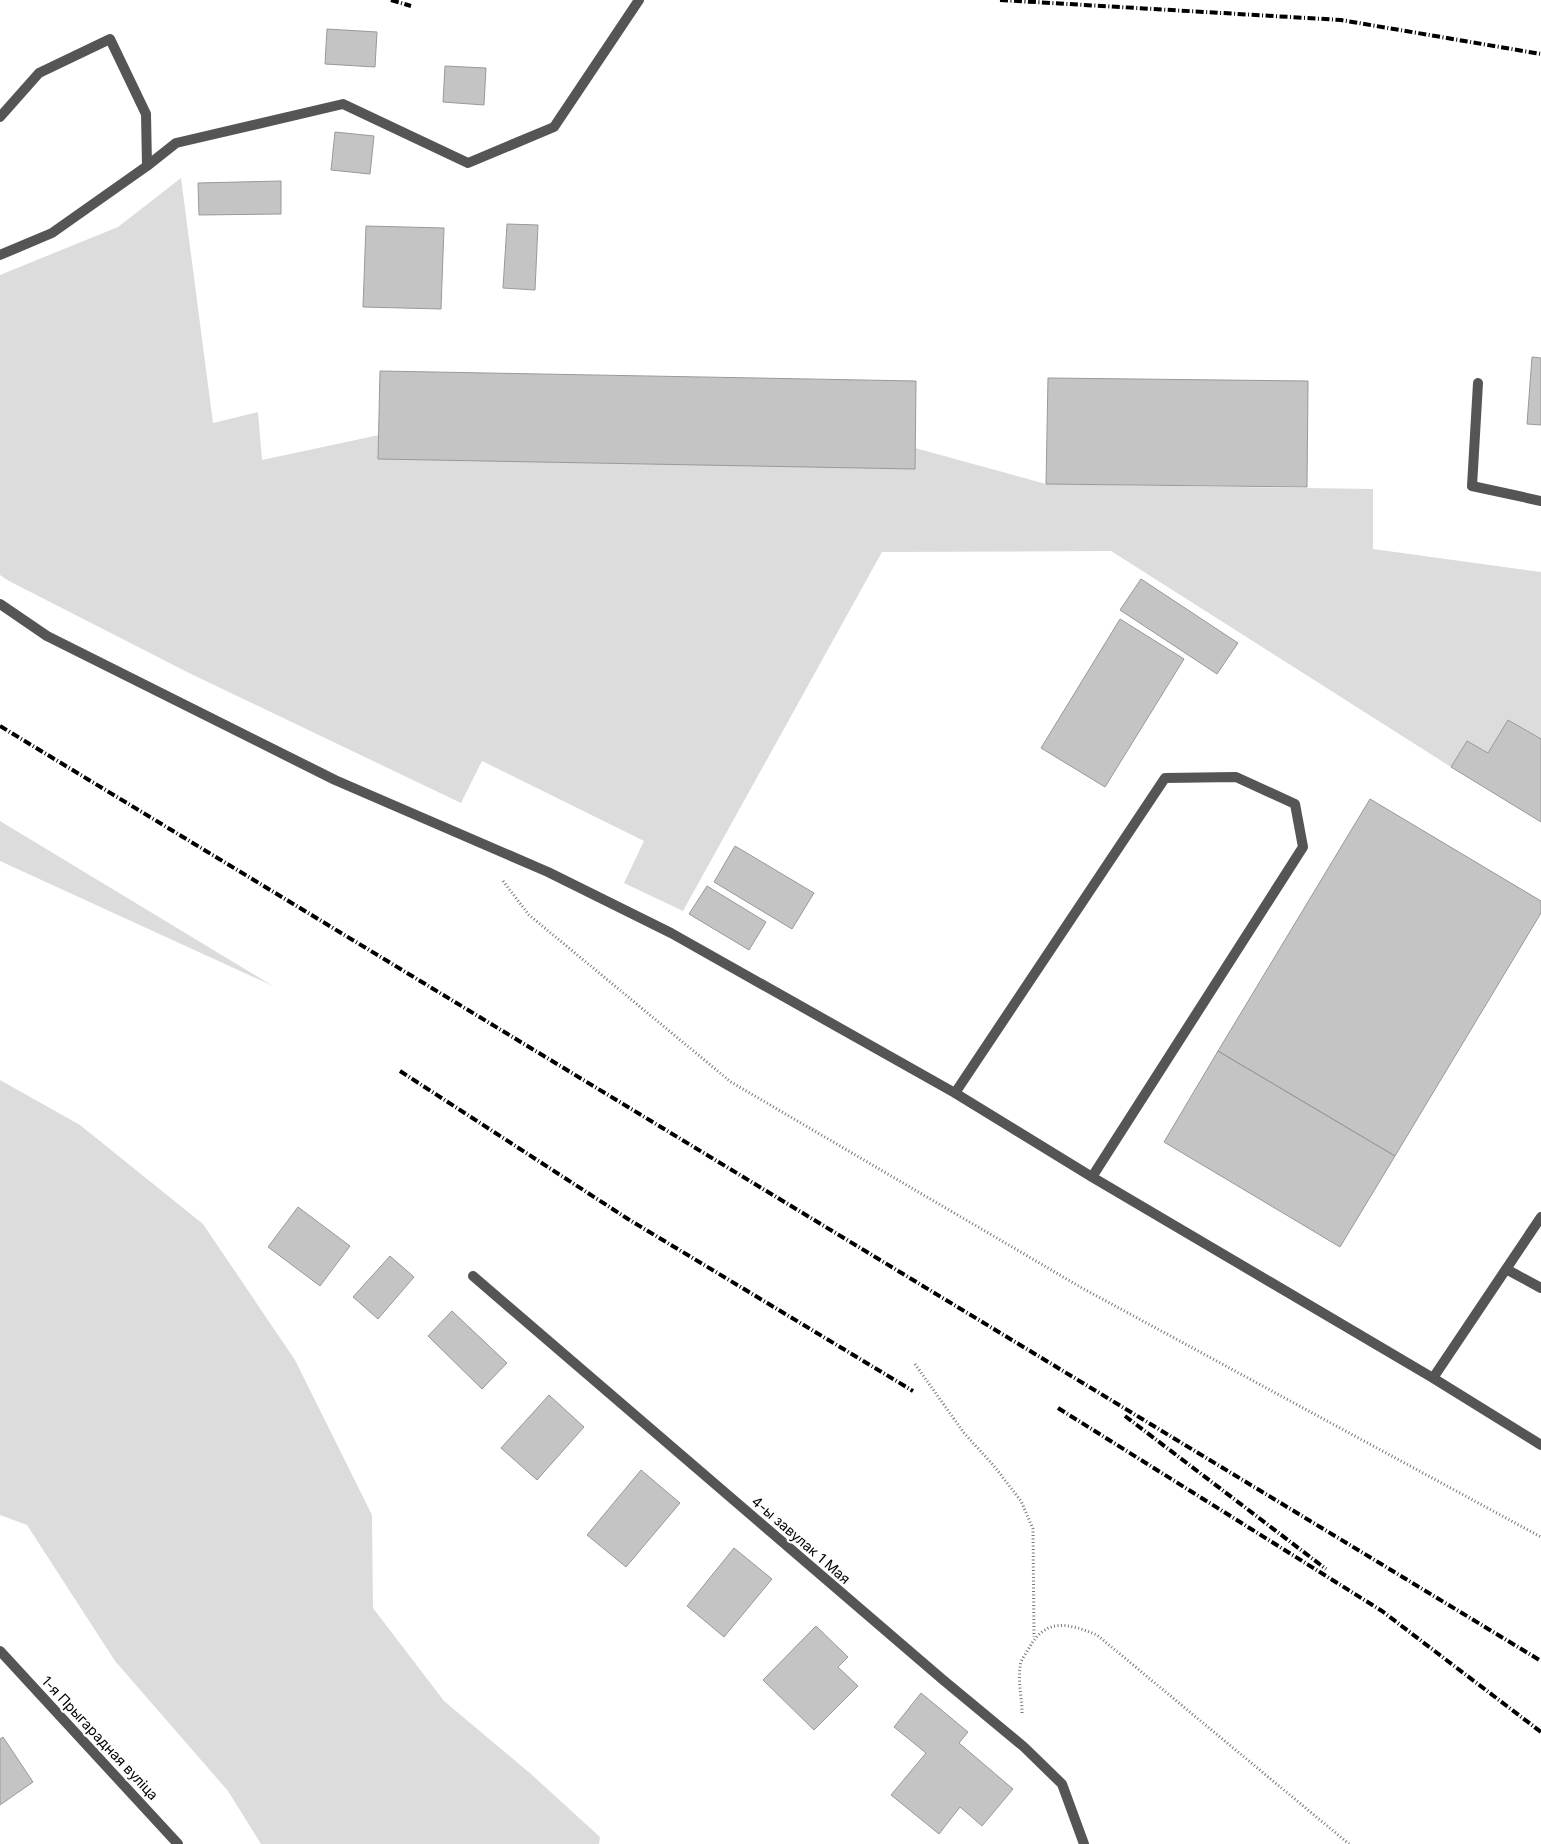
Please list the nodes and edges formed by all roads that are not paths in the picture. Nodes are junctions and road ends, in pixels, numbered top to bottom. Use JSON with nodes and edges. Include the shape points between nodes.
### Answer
{"nodes":[{"id":1,"x":639,"y":0,"type":"edge"},
{"id":2,"x":0,"y":117,"type":"edge"},
{"id":3,"x":147,"y":166,"type":"junction"},
{"id":4,"x":0,"y":254,"type":"edge"},
{"id":5,"x":1478,"y":383,"type":"dead end"},
{"id":6,"x":1541,"y":501,"type":"edge"},
{"id":7,"x":0,"y":604,"type":"edge"},
{"id":8,"x":955,"y":1093,"type":"junction"},
{"id":9,"x":1092,"y":1177,"type":"junction"},
{"id":10,"x":1541,"y":1217,"type":"edge"},
{"id":11,"x":1506,"y":1270,"type":"junction"},
{"id":12,"x":473,"y":1276,"type":"dead end"},
{"id":13,"x":1541,"y":1288,"type":"edge"},
{"id":14,"x":1433,"y":1378,"type":"junction"},
{"id":15,"x":1541,"y":1445,"type":"edge"},
{"id":16,"x":0,"y":1651,"type":"edge"},
{"id":17,"x":178,"y":1844,"type":"edge"},
{"id":18,"x":1084,"y":1844,"type":"edge"}],
"edges":[{"from":1,"to":3,"type":"street","via":[[554,127],[468,163],[343,104],[176,143]]},
{"from":2,"to":3,"type":"street","via":[[39,73],[110,38],[146,114]]},
{"from":3,"to":4,"type":"street","via":[[52,233]]},
{"from":5,"to":6,"type":"street","via":[[1472,486]]},
{"from":7,"to":8,"type":"street","via":[[47,636],[335,780],[548,872],[671,933]]},
{"from":8,"to":9,"type":"street"},
{"from":8,"to":9,"type":"street","via":[[1165,778],[1236,777],[1295,804],[1303,847]]},
{"from":9,"to":14,"type":"street"},
{"from":10,"to":11,"type":"street"},
{"from":11,"to":13,"type":"street"},
{"from":11,"to":14,"type":"street"},
{"from":12,"to":18,"type":"street","name":"4-ы завулак 1 Мая","via":[[934,1673],[1024,1746],[1062,1784]]},
{"from":14,"to":15,"type":"street"},
{"from":16,"to":17,"type":"street","name":"1-я Прыгарадная вуліца"}]}
